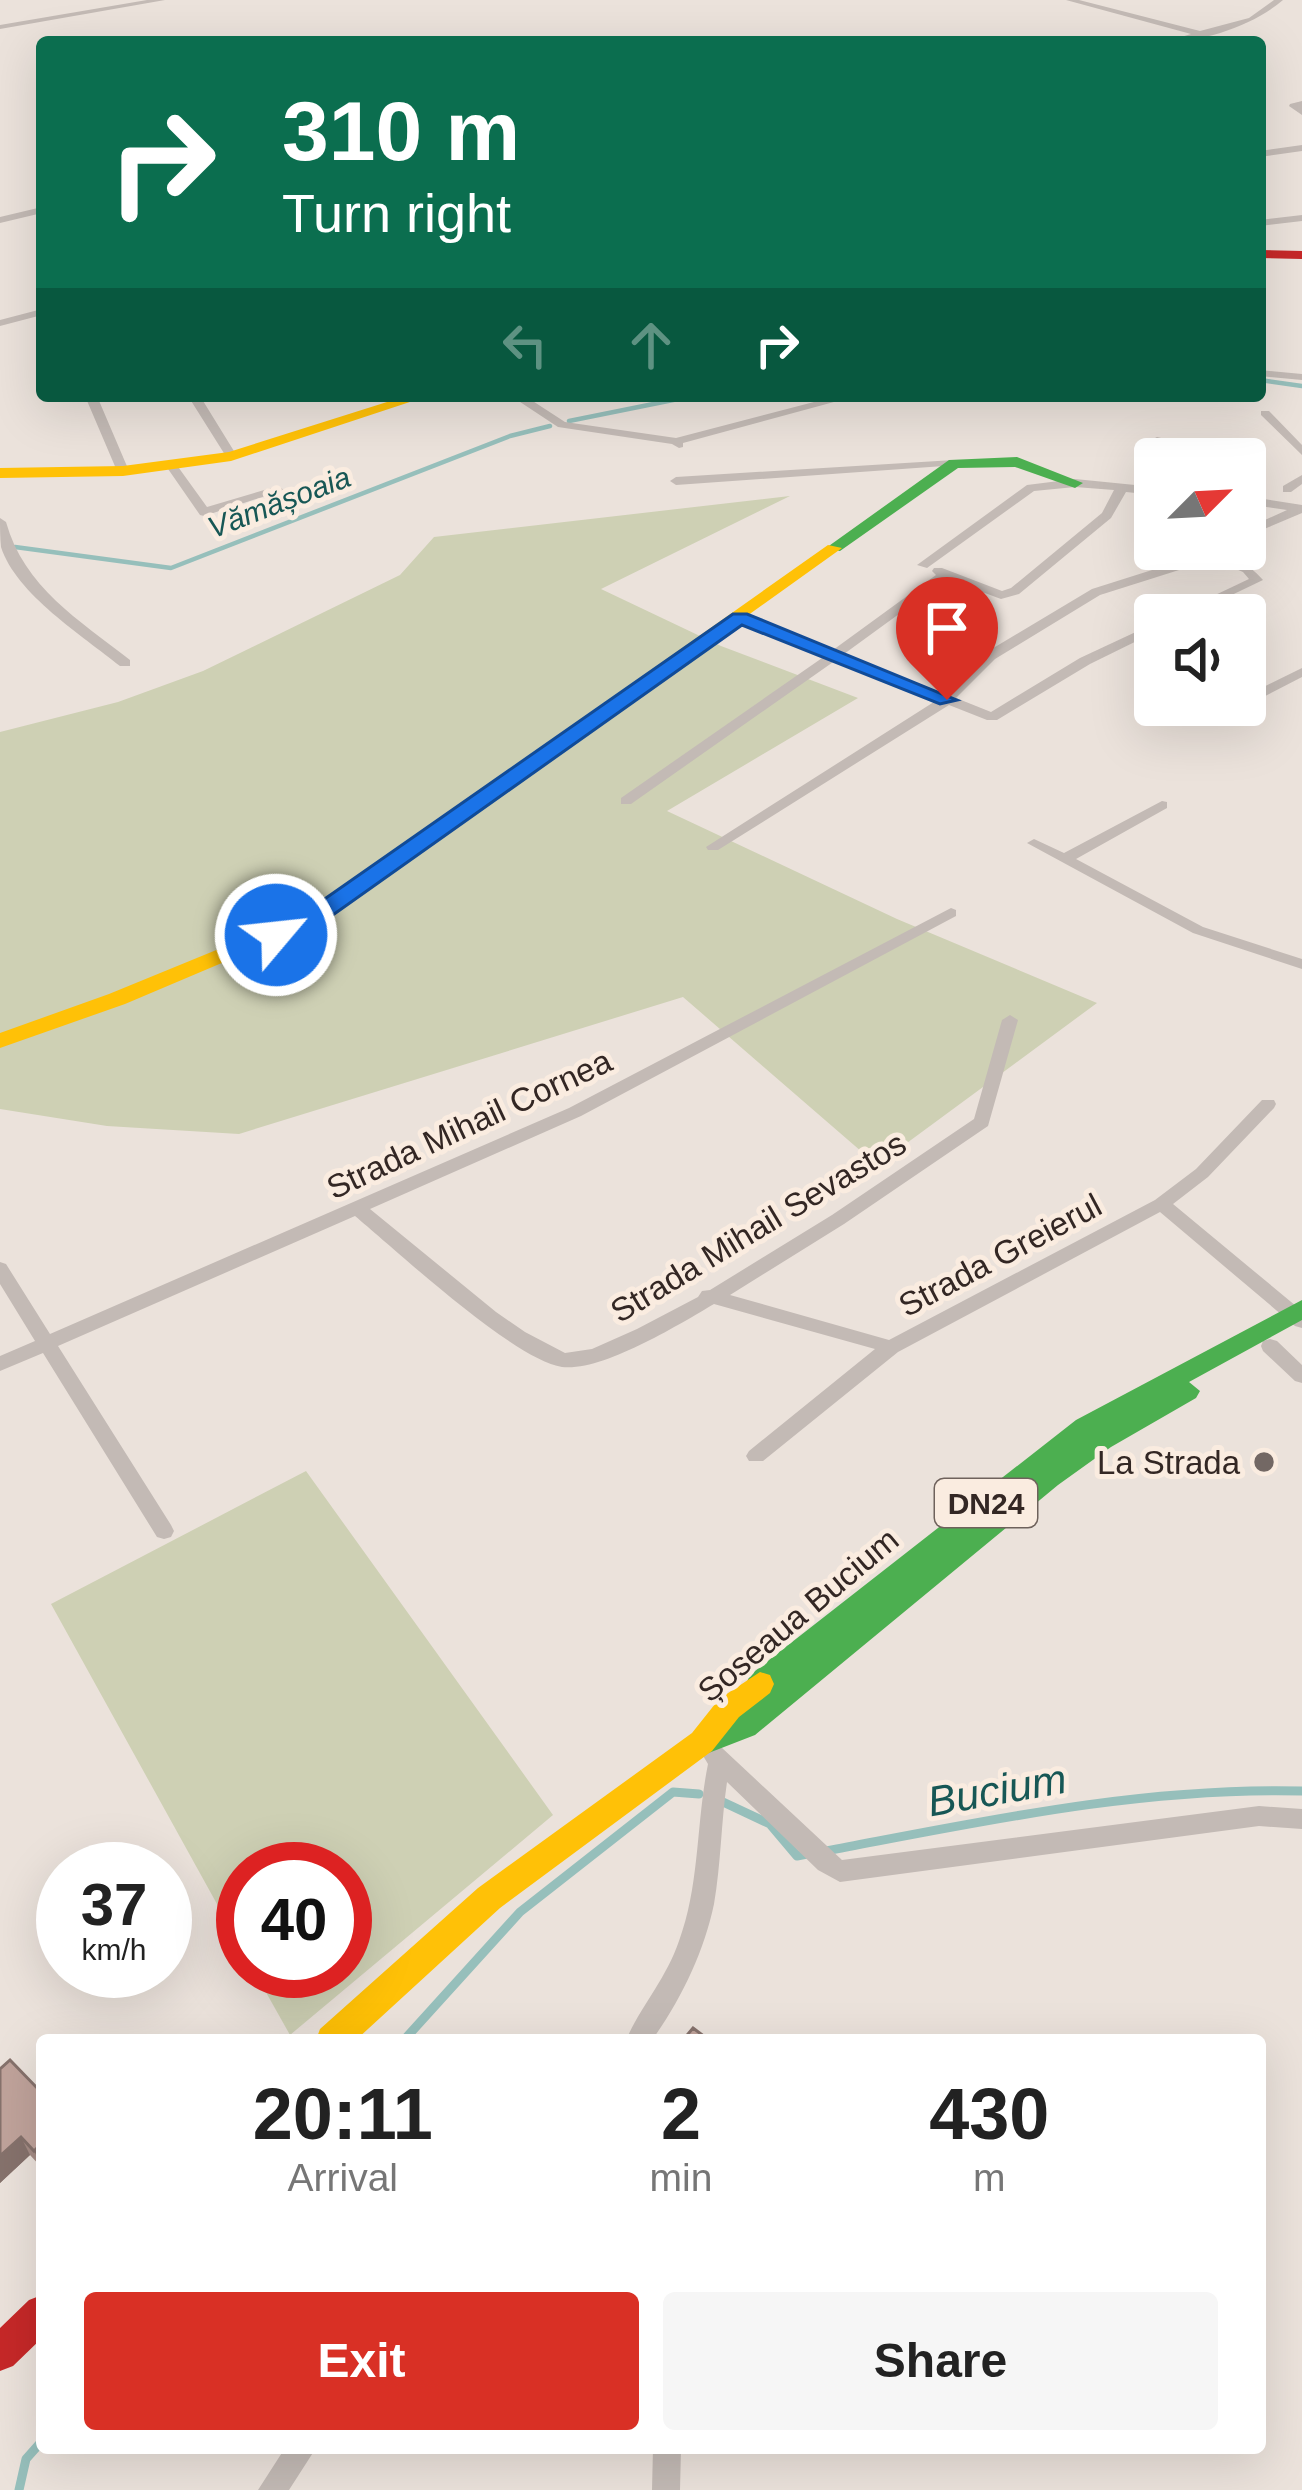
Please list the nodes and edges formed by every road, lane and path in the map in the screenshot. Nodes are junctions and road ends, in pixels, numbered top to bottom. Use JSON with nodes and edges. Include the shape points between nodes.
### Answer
{"nodes":[{"id":1,"x":160,"y":0,"type":"edge"},
{"id":2,"x":1070,"y":0,"type":"edge"},
{"id":3,"x":1279,"y":0,"type":"edge"},
{"id":4,"x":0,"y":27,"type":"edge"},
{"id":5,"x":1197,"y":33,"type":"junction"},
{"id":6,"x":1188,"y":36,"type":"edge"},
{"id":7,"x":1302,"y":148,"type":"edge"},
{"id":8,"x":1266,"y":153,"type":"edge"},
{"id":9,"x":1290,"y":201,"type":"dead end"},
{"id":10,"x":36,"y":211,"type":"edge"},
{"id":11,"x":1302,"y":216,"type":"edge"},
{"id":12,"x":0,"y":220,"type":"edge"},
{"id":13,"x":1266,"y":222,"type":"edge"},
{"id":14,"x":1266,"y":253,"type":"edge"},
{"id":15,"x":1302,"y":255,"type":"edge"},
{"id":16,"x":36,"y":314,"type":"edge"},
{"id":17,"x":0,"y":323,"type":"edge"},
{"id":18,"x":1266,"y":374,"type":"edge"},
{"id":19,"x":1302,"y":377,"type":"edge"},
{"id":20,"x":93,"y":402,"type":"edge"},
{"id":21,"x":198,"y":402,"type":"edge"},
{"id":22,"x":403,"y":402,"type":"edge"},
{"id":23,"x":526,"y":402,"type":"edge"},
{"id":24,"x":828,"y":402,"type":"edge"},
{"id":25,"x":1264,"y":413,"type":"dead end"},
{"id":26,"x":1302,"y":452,"type":"edge"},
{"id":27,"x":231,"y":456,"type":"junction"},
{"id":28,"x":954,"y":464,"type":"junction"},
{"id":29,"x":172,"y":466,"type":"junction"},
{"id":30,"x":122,"y":472,"type":"junction"},
{"id":31,"x":0,"y":473,"type":"edge"},
{"id":32,"x":1302,"y":479,"type":"edge"},
{"id":33,"x":676,"y":481,"type":"dead end"},
{"id":34,"x":1075,"y":483,"type":"junction"},
{"id":35,"x":1121,"y":489,"type":"junction"},
{"id":36,"x":1287,"y":489,"type":"dead end"},
{"id":37,"x":278,"y":490,"type":"dead end"},
{"id":38,"x":1134,"y":490,"type":"edge"},
{"id":39,"x":1266,"y":503,"type":"edge"},
{"id":40,"x":1300,"y":509,"type":"edge"},
{"id":41,"x":0,"y":521,"type":"edge"},
{"id":42,"x":1266,"y":524,"type":"edge"},
{"id":43,"x":3,"y":554,"type":"edge"},
{"id":44,"x":1173,"y":570,"type":"edge"},
{"id":45,"x":1248,"y":570,"type":"edge"},
{"id":46,"x":945,"y":574,"type":"junction"},
{"id":47,"x":1226,"y":594,"type":"edge"},
{"id":48,"x":740,"y":618,"type":"junction"},
{"id":49,"x":1134,"y":637,"type":"edge"},
{"id":50,"x":840,"y":656,"type":"junction"},
{"id":51,"x":125,"y":663,"type":"dead end"},
{"id":52,"x":1302,"y":672,"type":"edge"},
{"id":53,"x":1266,"y":690,"type":"edge"},
{"id":54,"x":947,"y":700,"type":"junction"},
{"id":55,"x":626,"y":801,"type":"dead end"},
{"id":56,"x":1162,"y":805,"type":"dead end"},
{"id":57,"x":1034,"y":843,"type":"dead end"},
{"id":58,"x":712,"y":847,"type":"dead end"},
{"id":59,"x":1064,"y":859,"type":"junction"},
{"id":60,"x":951,"y":913,"type":"dead end"},
{"id":61,"x":1302,"y":964,"type":"edge"},
{"id":62,"x":1010,"y":1020,"type":"dead end"},
{"id":63,"x":0,"y":1042,"type":"edge"},
{"id":64,"x":1268,"y":1104,"type":"dead end"},
{"id":65,"x":1161,"y":1204,"type":"junction"},
{"id":66,"x":358,"y":1209,"type":"junction"},
{"id":67,"x":0,"y":1269,"type":"edge"},
{"id":68,"x":709,"y":1297,"type":"junction"},
{"id":69,"x":1300,"y":1318,"type":"edge"},
{"id":70,"x":49,"y":1342,"type":"junction"},
{"id":71,"x":1270,"y":1346,"type":"junction"},
{"id":72,"x":891,"y":1347,"type":"junction"},
{"id":73,"x":0,"y":1364,"type":"edge"},
{"id":74,"x":1302,"y":1376,"type":"edge"},
{"id":75,"x":756,"y":1456,"type":"dead end"},
{"id":76,"x":164,"y":1531,"type":"dead end"},
{"id":77,"x":702,"y":1742,"type":"junction"},
{"id":78,"x":720,"y":1761,"type":"junction"},
{"id":79,"x":1302,"y":1819,"type":"edge"},
{"id":80,"x":339,"y":2034,"type":"edge"},
{"id":81,"x":642,"y":2034,"type":"edge"},
{"id":82,"x":36,"y":2319,"type":"edge"},
{"id":83,"x":0,"y":2354,"type":"edge"},
{"id":84,"x":298,"y":2454,"type":"edge"},
{"id":85,"x":667,"y":2454,"type":"edge"},
{"id":86,"x":272,"y":2490,"type":"edge"},
{"id":87,"x":666,"y":2490,"type":"edge"}],
"edges":[{"from":1,"to":4,"type":"street"},
{"from":2,"to":5,"type":"street"},
{"from":3,"to":5,"type":"street","via":[[1252,20]]},
{"from":5,"to":6,"type":"street"},
{"from":7,"to":8,"type":"street"},
{"from":9,"to":11,"type":"street"},
{"from":10,"to":12,"type":"street"},
{"from":11,"to":13,"type":"street"},
{"from":14,"to":15,"type":"main road"},
{"from":16,"to":17,"type":"street"},
{"from":18,"to":19,"type":"street"},
{"from":20,"to":30,"type":"street"},
{"from":21,"to":27,"type":"street"},
{"from":22,"to":27,"type":"main road"},
{"from":23,"to":24,"type":"street","via":[[562,425],[678,443]]},
{"from":25,"to":26,"type":"street"},
{"from":27,"to":29,"type":"main road"},
{"from":28,"to":33,"type":"street"},
{"from":28,"to":34,"type":"main road","via":[[1013,460]]},
{"from":28,"to":48,"type":"main road"},
{"from":29,"to":30,"type":"main road"},
{"from":29,"to":37,"type":"street","via":[[204,512]]},
{"from":30,"to":31,"type":"main road"},
{"from":32,"to":36,"type":"street"},
{"from":34,"to":35,"type":"street"},
{"from":34,"to":46,"type":"street","via":[[1031,488],[922,565]]},
{"from":35,"to":38,"type":"street"},
{"from":35,"to":46,"type":"street","via":[[1108,515],[1015,591]]},
{"from":39,"to":40,"type":"street"},
{"from":40,"to":42,"type":"street"},
{"from":41,"to":43,"type":"street"},
{"from":43,"to":51,"type":"street"},
{"from":44,"to":54,"type":"street","via":[[1083,599],[990,656]]},
{"from":45,"to":47,"type":"street","via":[[1257,580]]},
{"from":46,"to":50,"type":"street"},
{"from":48,"to":50,"type":"street"},
{"from":48,"to":63,"type":"main road","via":[[314,917]]},
{"from":49,"to":54,"type":"street","via":[[992,717]]},
{"from":50,"to":54,"type":"street"},
{"from":50,"to":55,"type":"street"},
{"from":52,"to":53,"type":"street"},
{"from":54,"to":58,"type":"street"},
{"from":56,"to":59,"type":"street"},
{"from":57,"to":59,"type":"street"},
{"from":59,"to":61,"type":"street","via":[[1212,936]]},
{"from":60,"to":66,"type":"street","name":"Strada Mihail Cornea","via":[[575,1112]]},
{"from":62,"to":68,"type":"street","name":"Strada Mihail Sevastos","via":[[982,1122]]},
{"from":64,"to":65,"type":"street","name":"Strada Greierul"},
{"from":65,"to":69,"type":"street"},
{"from":65,"to":72,"type":"street","name":"Strada Greierul"},
{"from":66,"to":68,"type":"street","name":"Strada Mihail Sevastos","via":[[516,1335],[571,1362],[612,1352]]},
{"from":66,"to":70,"type":"street","name":"Strada Mihail Cornea"},
{"from":67,"to":70,"type":"street"},
{"from":68,"to":72,"type":"street"},
{"from":69,"to":71,"type":"main road","name":"Șoseaua Bucium","number":"DN24"},
{"from":69,"to":77,"type":"main road","name":"Șoseaua Bucium","number":"DN24","via":[[1085,1427],[729,1708]]},
{"from":70,"to":73,"type":"street","name":"Strada Mihail Cornea"},
{"from":70,"to":76,"type":"street"},
{"from":71,"to":74,"type":"street"},
{"from":71,"to":77,"type":"main road","name":"Șoseaua Bucium","number":"DN24","via":[[1102,1440],[746,1726]]},
{"from":72,"to":75,"type":"street","name":"Strada Greierul"},
{"from":77,"to":78,"type":"street"},
{"from":77,"to":80,"type":"main road","name":"Șoseaua Bucium","number":"DN24","via":[[489,1898]]},
{"from":78,"to":79,"type":"street","via":[[840,1870],[1259,1816]]},
{"from":78,"to":81,"type":"street","via":[[694,1930]]},
{"from":82,"to":83,"type":"main road"},
{"from":84,"to":86,"type":"street"},
{"from":85,"to":87,"type":"street"}]}
